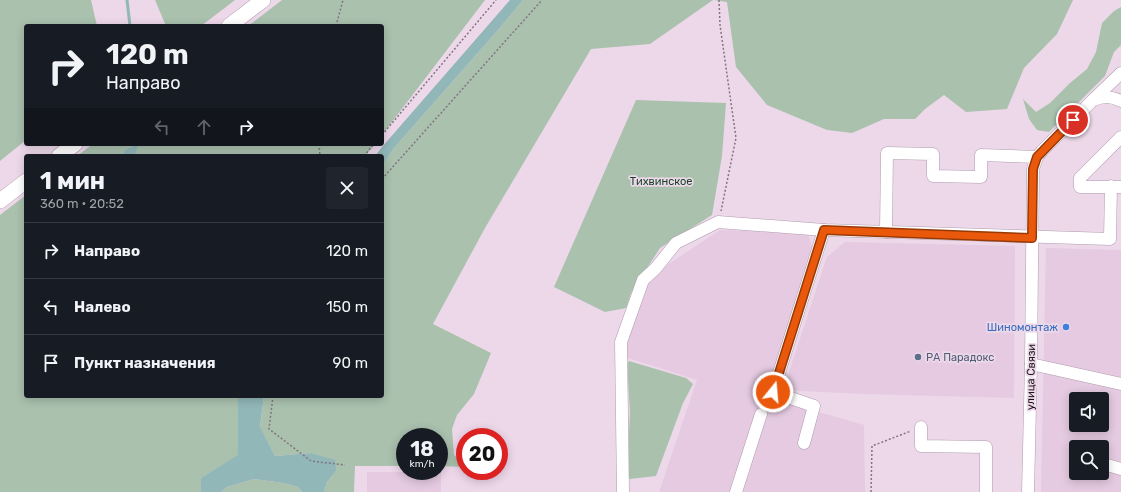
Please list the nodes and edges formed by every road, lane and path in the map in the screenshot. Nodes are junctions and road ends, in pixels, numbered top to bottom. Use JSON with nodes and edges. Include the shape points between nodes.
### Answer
{"nodes":[{"id":1,"x":263,"y":0,"type":"edge"},
{"id":2,"x":343,"y":0,"type":"edge"},
{"id":3,"x":496,"y":0,"type":"edge"},
{"id":4,"x":542,"y":0,"type":"edge"},
{"id":5,"x":719,"y":0,"type":"edge"},
{"id":6,"x":232,"y":24,"type":"edge"},
{"id":7,"x":337,"y":24,"type":"edge"},
{"id":8,"x":1121,"y":73,"type":"edge"},
{"id":9,"x":1093,"y":100,"type":"junction"},
{"id":10,"x":1121,"y":101,"type":"edge"},
{"id":11,"x":384,"y":133,"type":"edge"},
{"id":12,"x":1121,"y":137,"type":"edge"},
{"id":13,"x":72,"y":146,"type":"edge"},
{"id":14,"x":372,"y":146,"type":"edge"},
{"id":15,"x":62,"y":154,"type":"edge"},
{"id":16,"x":366,"y":154,"type":"edge"},
{"id":17,"x":1037,"y":157,"type":"junction"},
{"id":18,"x":384,"y":177,"type":"edge"},
{"id":19,"x":24,"y":183,"type":"edge"},
{"id":20,"x":1116,"y":186,"type":"edge"},
{"id":21,"x":0,"y":201,"type":"edge"},
{"id":22,"x":718,"y":222,"type":"junction"},
{"id":23,"x":824,"y":230,"type":"junction"},
{"id":24,"x":886,"y":232,"type":"junction"},
{"id":25,"x":1032,"y":238,"type":"junction"},
{"id":26,"x":1115,"y":239,"type":"edge"},
{"id":27,"x":1031,"y":364,"type":"junction"},
{"id":28,"x":1121,"y":384,"type":"edge"},
{"id":29,"x":273,"y":398,"type":"edge"},
{"id":30,"x":761,"y":414,"type":"dead end"},
{"id":31,"x":921,"y":427,"type":"joint"},
{"id":32,"x":804,"y":442,"type":"dead end"},
{"id":33,"x":345,"y":465,"type":"dead end"},
{"id":34,"x":1109,"y":465,"type":"edge"},
{"id":35,"x":1121,"y":469,"type":"edge"},
{"id":36,"x":623,"y":492,"type":"edge"},
{"id":37,"x":736,"y":492,"type":"edge"},
{"id":38,"x":871,"y":492,"type":"edge"},
{"id":39,"x":986,"y":492,"type":"edge"},
{"id":40,"x":1028,"y":492,"type":"edge"}],
"edges":[{"from":1,"to":6,"type":"main road"},
{"from":2,"to":7,"type":"path"},
{"from":3,"to":11,"type":"path"},
{"from":4,"to":18,"type":"path"},
{"from":5,"to":22,"type":"path","via":[[720,25],[736,138]]},
{"from":8,"to":9,"type":"street"},
{"from":9,"to":10,"type":"street","via":[[1104,96]]},
{"from":9,"to":17,"type":"street"},
{"from":12,"to":20,"type":"street","via":[[1080,178],[1080,187]]},
{"from":13,"to":15,"type":"main road"},
{"from":14,"to":16,"type":"path"},
{"from":17,"to":24,"type":"street","via":[[981,155],[981,177],[933,176],[933,154],[887,153]]},
{"from":17,"to":25,"type":"street","name":"улица Связи","via":[[1033,169]]},
{"from":19,"to":21,"type":"main road"},
{"from":20,"to":26,"type":"street"},
{"from":22,"to":23,"type":"street"},
{"from":22,"to":36,"type":"street","via":[[676,243],[643,280],[621,342]]},
{"from":23,"to":24,"type":"street"},
{"from":23,"to":32,"type":"street","via":[[773,392],[814,406]]},
{"from":24,"to":25,"type":"street"},
{"from":25,"to":26,"type":"street"},
{"from":25,"to":27,"type":"street","name":"улица Связи"},
{"from":27,"to":28,"type":"street"},
{"from":27,"to":40,"type":"street","name":"улица Связи"},
{"from":29,"to":33,"type":"path","via":[[269,429],[311,460]]},
{"from":30,"to":37,"type":"street"},
{"from":31,"to":38,"type":"path","via":[[872,446]]},
{"from":31,"to":39,"type":"street","via":[[921,446],[986,447]]},
{"from":34,"to":35,"type":"street"}]}
